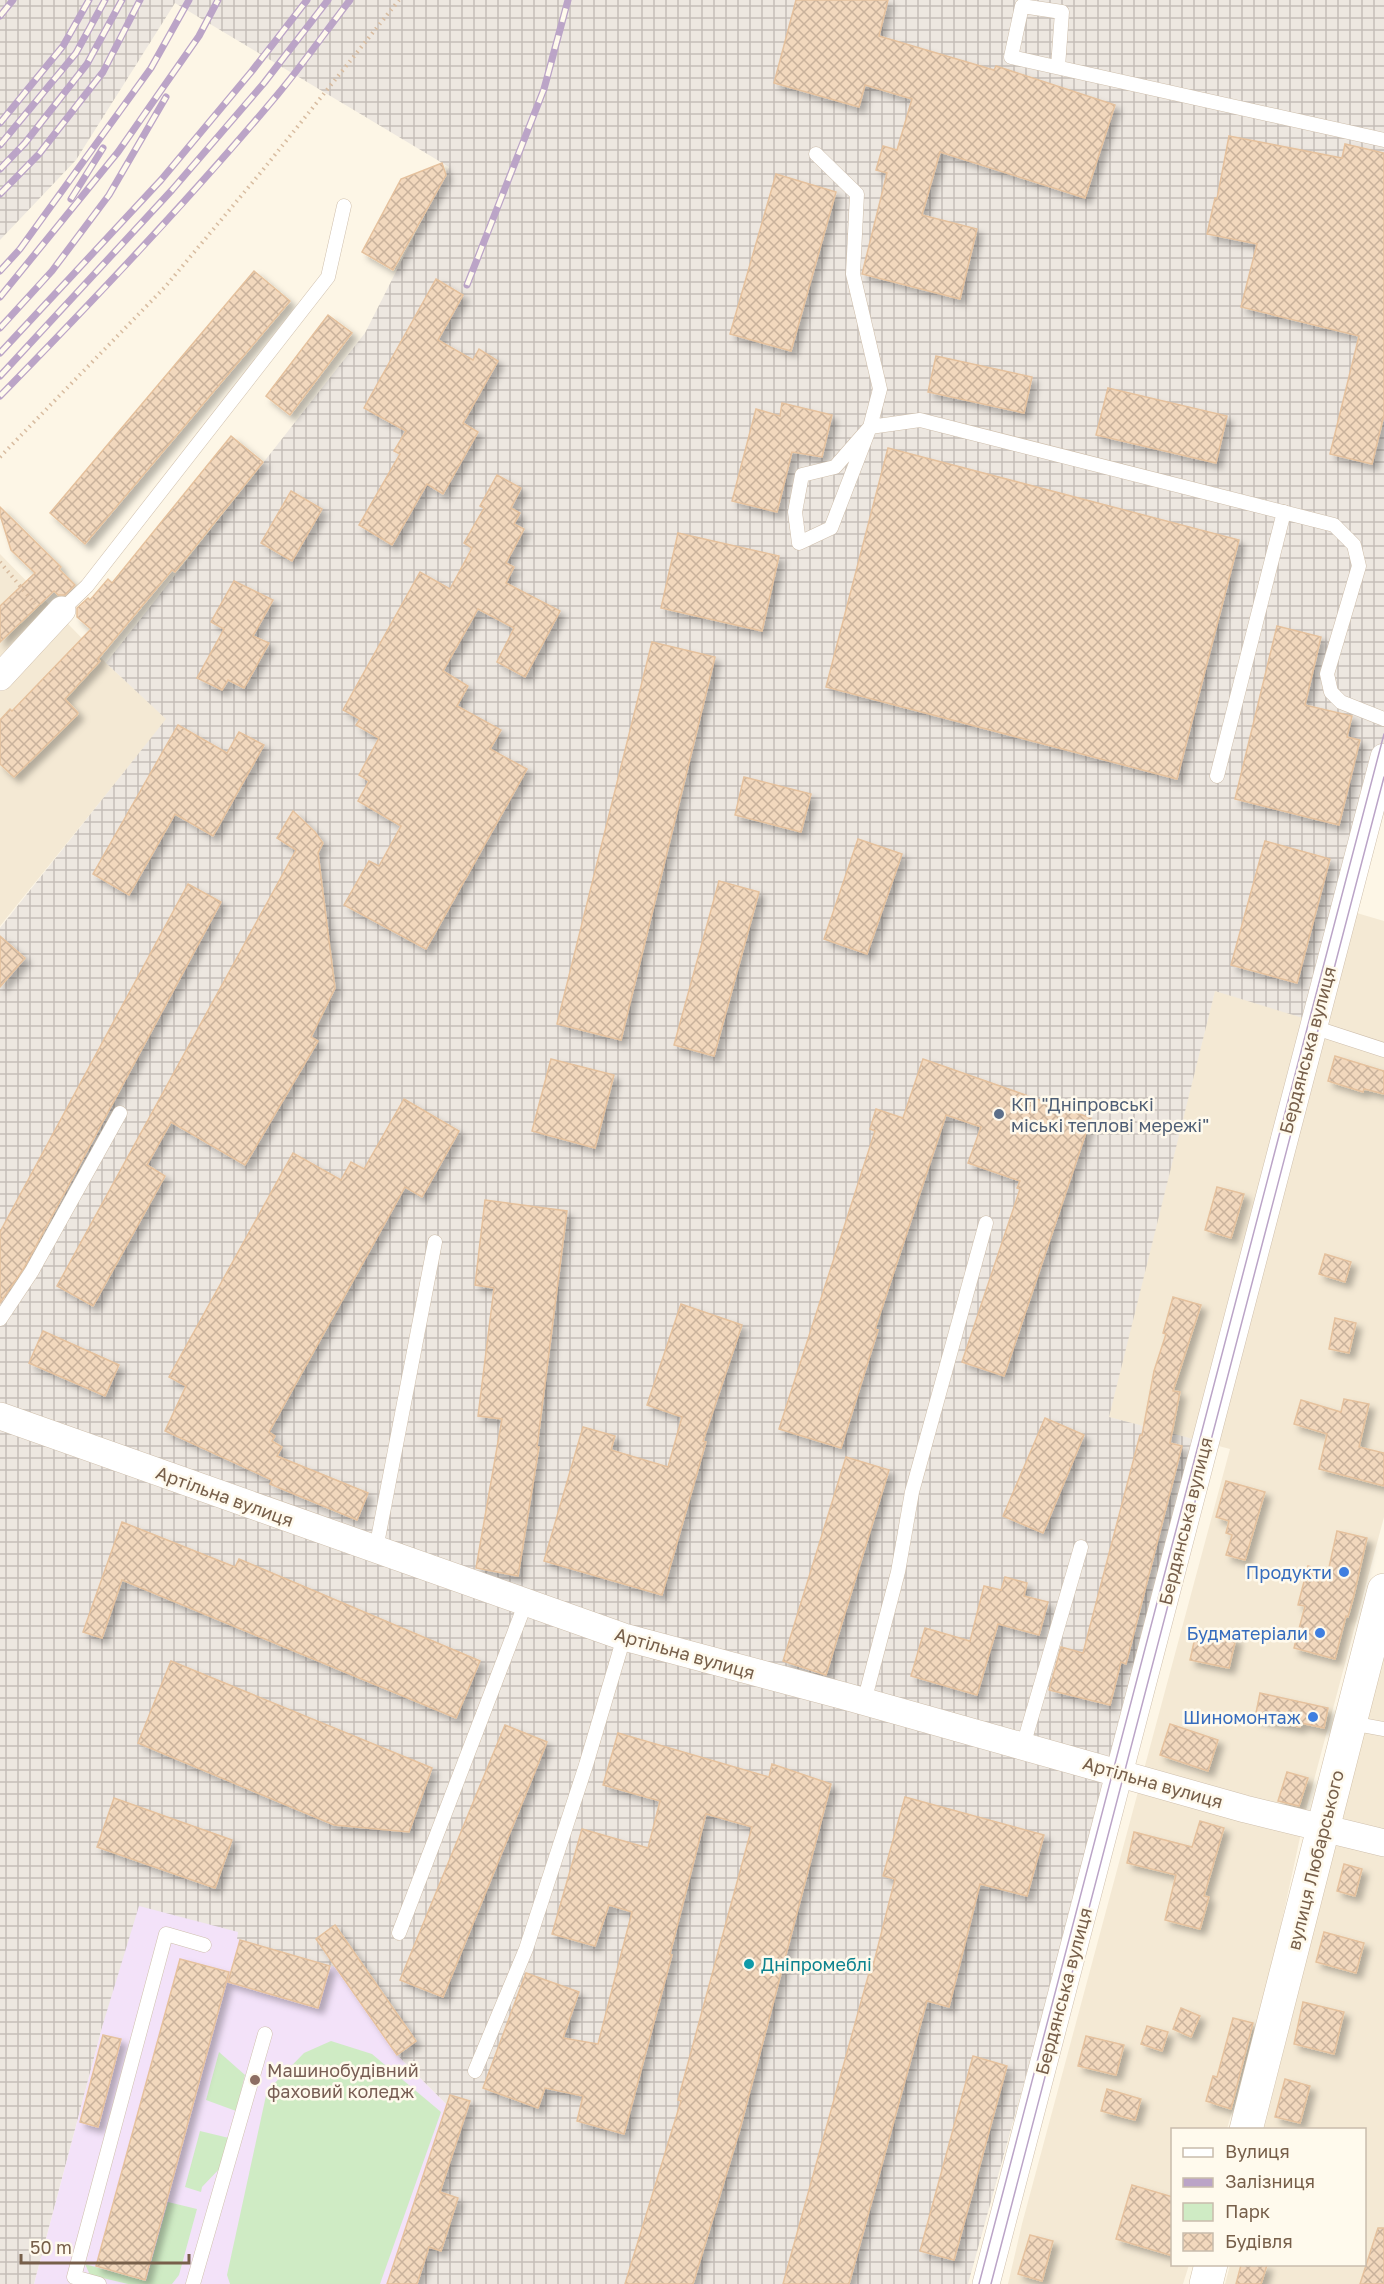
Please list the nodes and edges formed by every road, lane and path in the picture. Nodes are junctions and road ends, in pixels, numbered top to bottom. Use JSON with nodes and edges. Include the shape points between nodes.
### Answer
{"nodes":[{"id":1,"x":399,"y":0,"type":"edge"},
{"id":2,"x":1058,"y":68,"type":"junction"},
{"id":3,"x":1384,"y":140,"type":"edge"},
{"id":4,"x":816,"y":153,"type":"dead end"},
{"id":5,"x":344,"y":206,"type":"dead end"},
{"id":6,"x":870,"y":428,"type":"junction"},
{"id":7,"x":0,"y":457,"type":"edge"},
{"id":8,"x":1284,"y":512,"type":"junction"},
{"id":9,"x":0,"y":562,"type":"edge"},
{"id":10,"x":56,"y":616,"type":"junction"},
{"id":11,"x":0,"y":677,"type":"edge"},
{"id":12,"x":1384,"y":719,"type":"edge"},
{"id":13,"x":1384,"y":757,"type":"edge"},
{"id":14,"x":1217,"y":776,"type":"dead end"},
{"id":15,"x":1313,"y":1027,"type":"junction"},
{"id":16,"x":1384,"y":1050,"type":"edge"},
{"id":17,"x":120,"y":1113,"type":"dead end"},
{"id":18,"x":986,"y":1223,"type":"dead end"},
{"id":19,"x":435,"y":1242,"type":"dead end"},
{"id":20,"x":0,"y":1319,"type":"edge"},
{"id":21,"x":0,"y":1416,"type":"edge"},
{"id":22,"x":1081,"y":1547,"type":"dead end"},
{"id":23,"x":376,"y":1549,"type":"junction"},
{"id":24,"x":1384,"y":1590,"type":"edge"},
{"id":25,"x":526,"y":1602,"type":"junction"},
{"id":26,"x":624,"y":1637,"type":"junction"},
{"id":27,"x":864,"y":1702,"type":"junction"},
{"id":28,"x":1351,"y":1723,"type":"junction"},
{"id":29,"x":1384,"y":1729,"type":"edge"},
{"id":30,"x":1023,"y":1746,"type":"junction"},
{"id":31,"x":1120,"y":1773,"type":"junction"},
{"id":32,"x":1322,"y":1827,"type":"junction"},
{"id":33,"x":1384,"y":1843,"type":"edge"},
{"id":34,"x":399,"y":1933,"type":"dead end"},
{"id":35,"x":204,"y":1945,"type":"dead end"},
{"id":36,"x":265,"y":2034,"type":"dead end"},
{"id":37,"x":475,"y":2071,"type":"dead end"},
{"id":38,"x":1247,"y":2128,"type":"edge"},
{"id":39,"x":1211,"y":2266,"type":"edge"},
{"id":40,"x":99,"y":2284,"type":"edge"},
{"id":41,"x":193,"y":2284,"type":"edge"},
{"id":42,"x":986,"y":2284,"type":"edge"},
{"id":43,"x":1206,"y":2284,"type":"edge"}],
"edges":[{"from":1,"to":7,"type":"path","via":[[165,287]]},
{"from":2,"to":2,"type":"lane","via":[[1062,12],[1022,6],[1011,57]]},
{"from":2,"to":3,"type":"lane"},
{"from":4,"to":6,"type":"lane","via":[[857,194],[853,274],[880,388]]},
{"from":5,"to":10,"type":"lane","via":[[328,277],[87,586]]},
{"from":6,"to":6,"type":"lane","via":[[831,528],[799,543],[795,512],[801,475],[835,467]]},
{"from":6,"to":8,"type":"lane","via":[[920,420]]},
{"from":8,"to":12,"type":"lane","via":[[1334,525],[1354,545],[1359,566],[1327,674],[1331,692],[1341,702]]},
{"from":8,"to":14,"type":"lane"},
{"from":9,"to":10,"type":"path"},
{"from":10,"to":11,"type":"street"},
{"from":13,"to":15,"type":"street","name":"Бердянська вулиця"},
{"from":15,"to":16,"type":"lane"},
{"from":15,"to":31,"type":"street","name":"Бердянська вулиця"},
{"from":17,"to":20,"type":"lane","via":[[32,1271]]},
{"from":18,"to":27,"type":"lane","via":[[912,1492],[898,1572]]},
{"from":19,"to":23,"type":"lane"},
{"from":21,"to":23,"type":"street","name":"Артільна вулиця"},
{"from":22,"to":30,"type":"lane"},
{"from":23,"to":25,"type":"street","name":"Артільна вулиця"},
{"from":24,"to":28,"type":"main road","name":"вулиця Любарського"},
{"from":25,"to":26,"type":"street","name":"Артільна вулиця"},
{"from":25,"to":34,"type":"lane"},
{"from":26,"to":27,"type":"street","name":"Артільна вулиця"},
{"from":26,"to":37,"type":"lane","via":[[526,1949]]},
{"from":27,"to":30,"type":"street","name":"Артільна вулиця"},
{"from":28,"to":29,"type":"lane"},
{"from":28,"to":32,"type":"main road","name":"вулиця Любарського"},
{"from":30,"to":31,"type":"street","name":"Артільна вулиця"},
{"from":31,"to":32,"type":"street","name":"Артільна вулиця"},
{"from":31,"to":42,"type":"street","name":"Бердянська вулиця"},
{"from":32,"to":33,"type":"street","name":"Артільна вулиця"},
{"from":32,"to":38,"type":"main road","name":"вулиця Любарського"},
{"from":35,"to":40,"type":"lane","via":[[166,1934],[74,2277]]},
{"from":36,"to":41,"type":"lane"},
{"from":39,"to":43,"type":"main road"}]}
